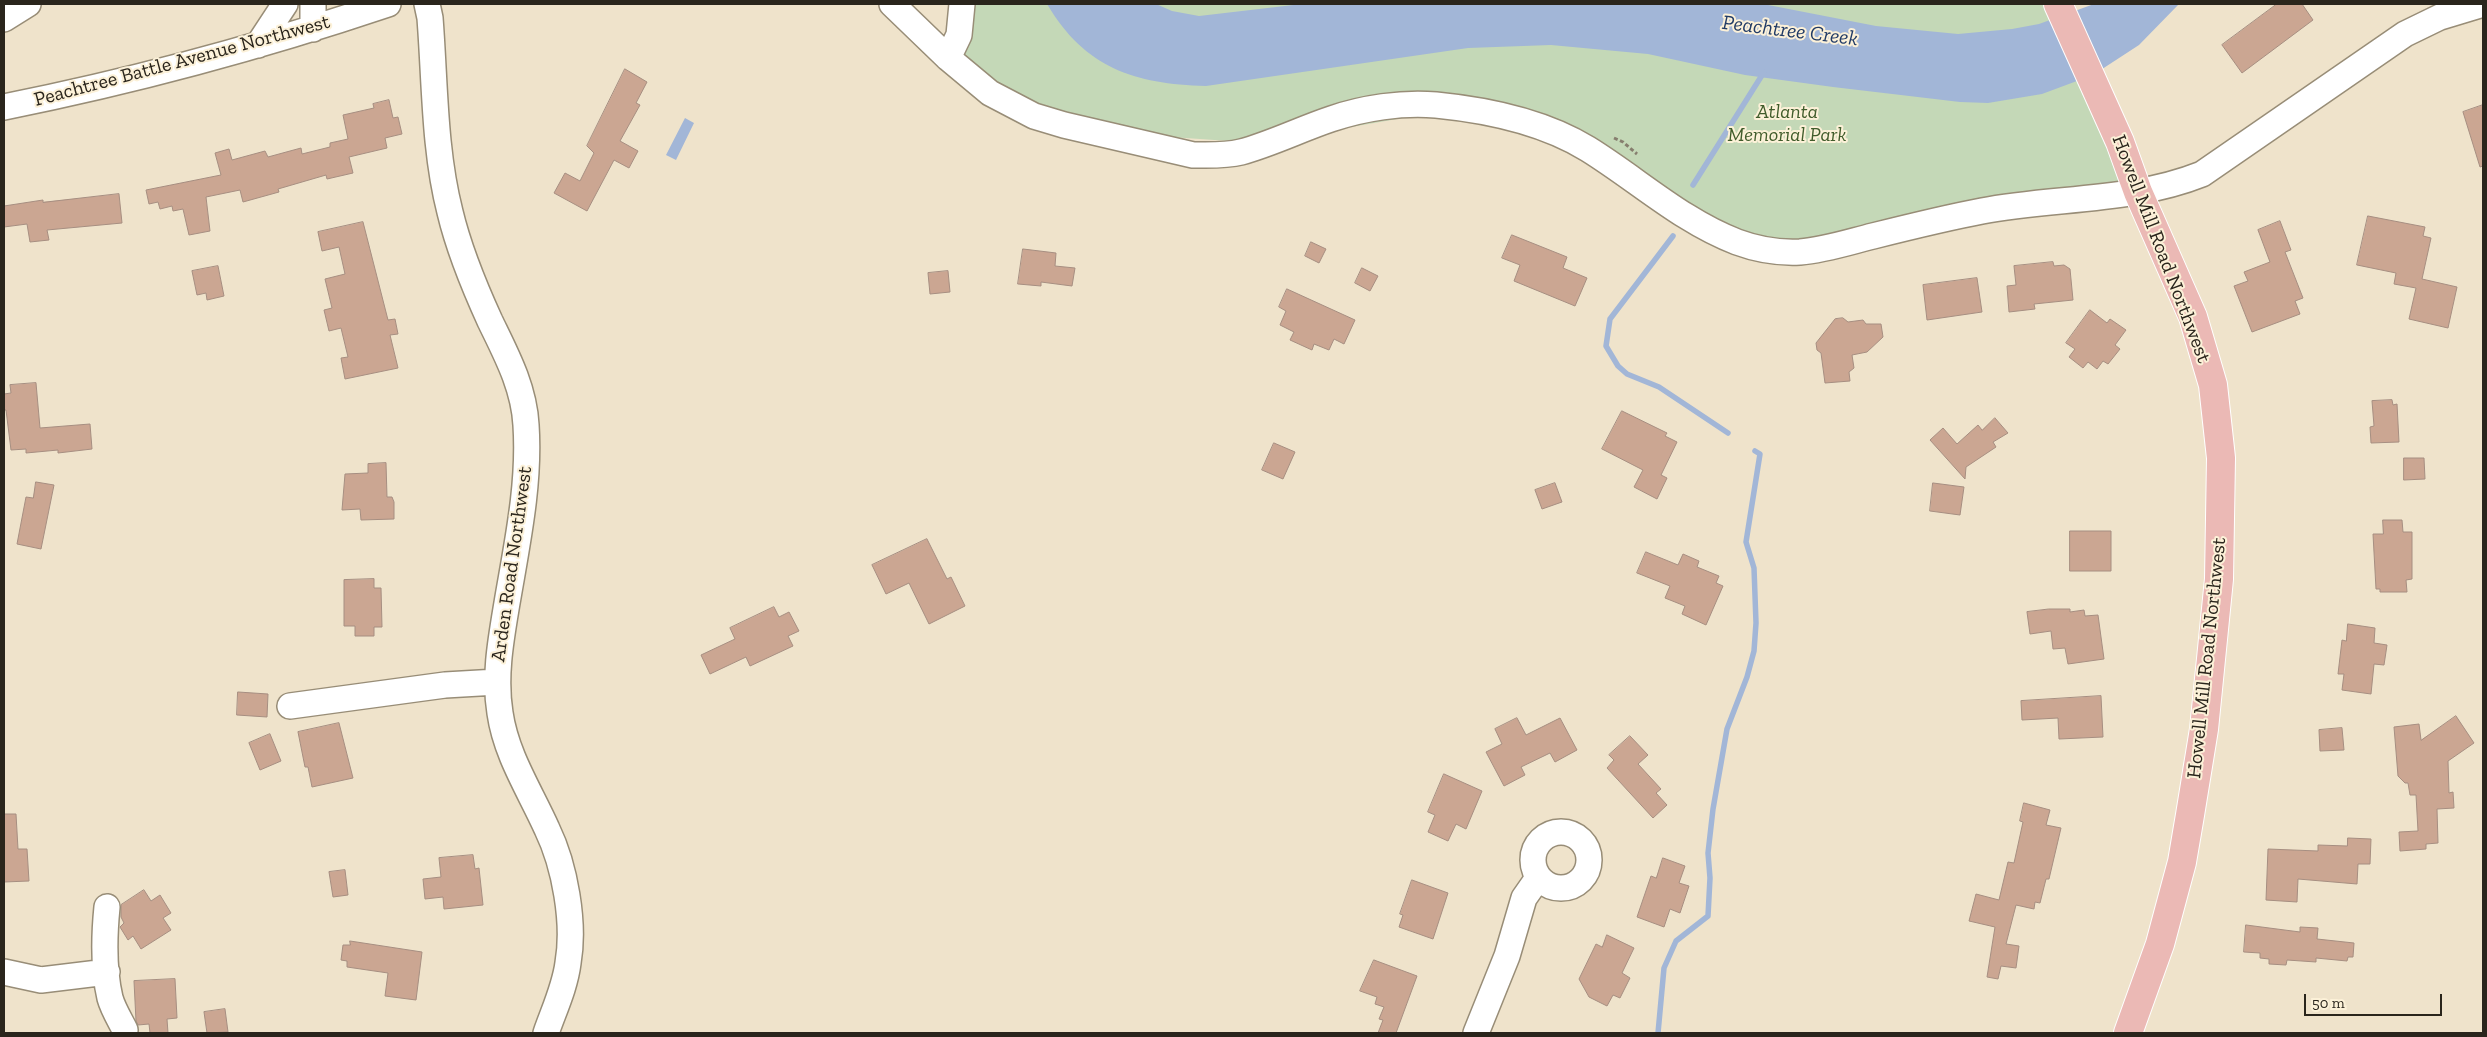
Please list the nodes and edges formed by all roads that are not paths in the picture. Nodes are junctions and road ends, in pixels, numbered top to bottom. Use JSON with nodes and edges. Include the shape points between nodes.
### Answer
{"nodes":[{"id":1,"x":28,"y":4,"type":"edge"},
{"id":2,"x":284,"y":4,"type":"edge"},
{"id":3,"x":295,"y":4,"type":"edge"},
{"id":4,"x":313,"y":4,"type":"edge"},
{"id":5,"x":388,"y":4,"type":"edge"},
{"id":6,"x":427,"y":4,"type":"edge"},
{"id":7,"x":892,"y":4,"type":"edge"},
{"id":8,"x":962,"y":4,"type":"edge"},
{"id":9,"x":2058,"y":4,"type":"edge"},
{"id":10,"x":2483,"y":4,"type":"edge"},
{"id":11,"x":4,"y":19,"type":"edge"},
{"id":12,"x":313,"y":29,"type":"junction"},
{"id":13,"x":258,"y":44,"type":"junction"},
{"id":14,"x":948,"y":58,"type":"junction"},
{"id":15,"x":4,"y":107,"type":"edge"},
{"id":16,"x":2138,"y":192,"type":"junction"},
{"id":17,"x":497,"y":682,"type":"junction"},
{"id":18,"x":290,"y":706,"type":"dead end"},
{"id":19,"x":1538,"y":878,"type":"dead end"},
{"id":20,"x":107,"y":907,"type":"dead end"},
{"id":21,"x":4,"y":972,"type":"edge"},
{"id":22,"x":106,"y":972,"type":"junction"},
{"id":23,"x":125,"y":1030,"type":"dead end"},
{"id":24,"x":546,"y":1033,"type":"edge"},
{"id":25,"x":1476,"y":1033,"type":"edge"},
{"id":26,"x":2128,"y":1033,"type":"edge"}],
"edges":[{"from":1,"to":11,"type":"street"},
{"from":2,"to":13,"type":"street"},
{"from":3,"to":12,"type":"street"},
{"from":4,"to":12,"type":"street"},
{"from":5,"to":12,"type":"street","name":"Peachtree Battle Avenue Northwest"},
{"from":6,"to":17,"type":"street","name":"Arden Road Northwest","via":[[441,161],[450,212],[470,276],[515,374],[526,422],[522,513],[499,649]]},
{"from":7,"to":14,"type":"street"},
{"from":8,"to":14,"type":"street","via":[[958,35]]},
{"from":9,"to":16,"type":"main road","name":"Howell Mill Road Northwest","via":[[2120,142]]},
{"from":10,"to":16,"type":"street","via":[[2440,17],[2405,34],[2202,174],[2174,185]]},
{"from":12,"to":13,"type":"street","name":"Peachtree Battle Avenue Northwest"},
{"from":13,"to":15,"type":"street","name":"Peachtree Battle Avenue Northwest"},
{"from":14,"to":16,"type":"street","via":[[990,93],[1034,116],[1193,155],[1241,152],[1333,118],[1377,108],[1433,105],[1488,113],[1570,139],[1699,224],[1739,243],[1774,251],[1825,249],[1933,220],[1986,210]]},
{"from":16,"to":26,"type":"main road","name":"Howell Mill Road Northwest","via":[[2204,351],[2217,412],[2221,458],[2219,579],[2204,729],[2182,862],[2160,944]]},
{"from":17,"to":18,"type":"street","via":[[445,685]]},
{"from":17,"to":24,"type":"street","name":"Arden Road Northwest","via":[[504,734],[557,854],[568,911],[571,938],[568,964]]},
{"from":19,"to":25,"type":"street","via":[[1524,898],[1507,956]]},
{"from":20,"to":22,"type":"street"},
{"from":21,"to":22,"type":"street","via":[[41,980]]},
{"from":22,"to":23,"type":"street","via":[[110,999]]}]}
